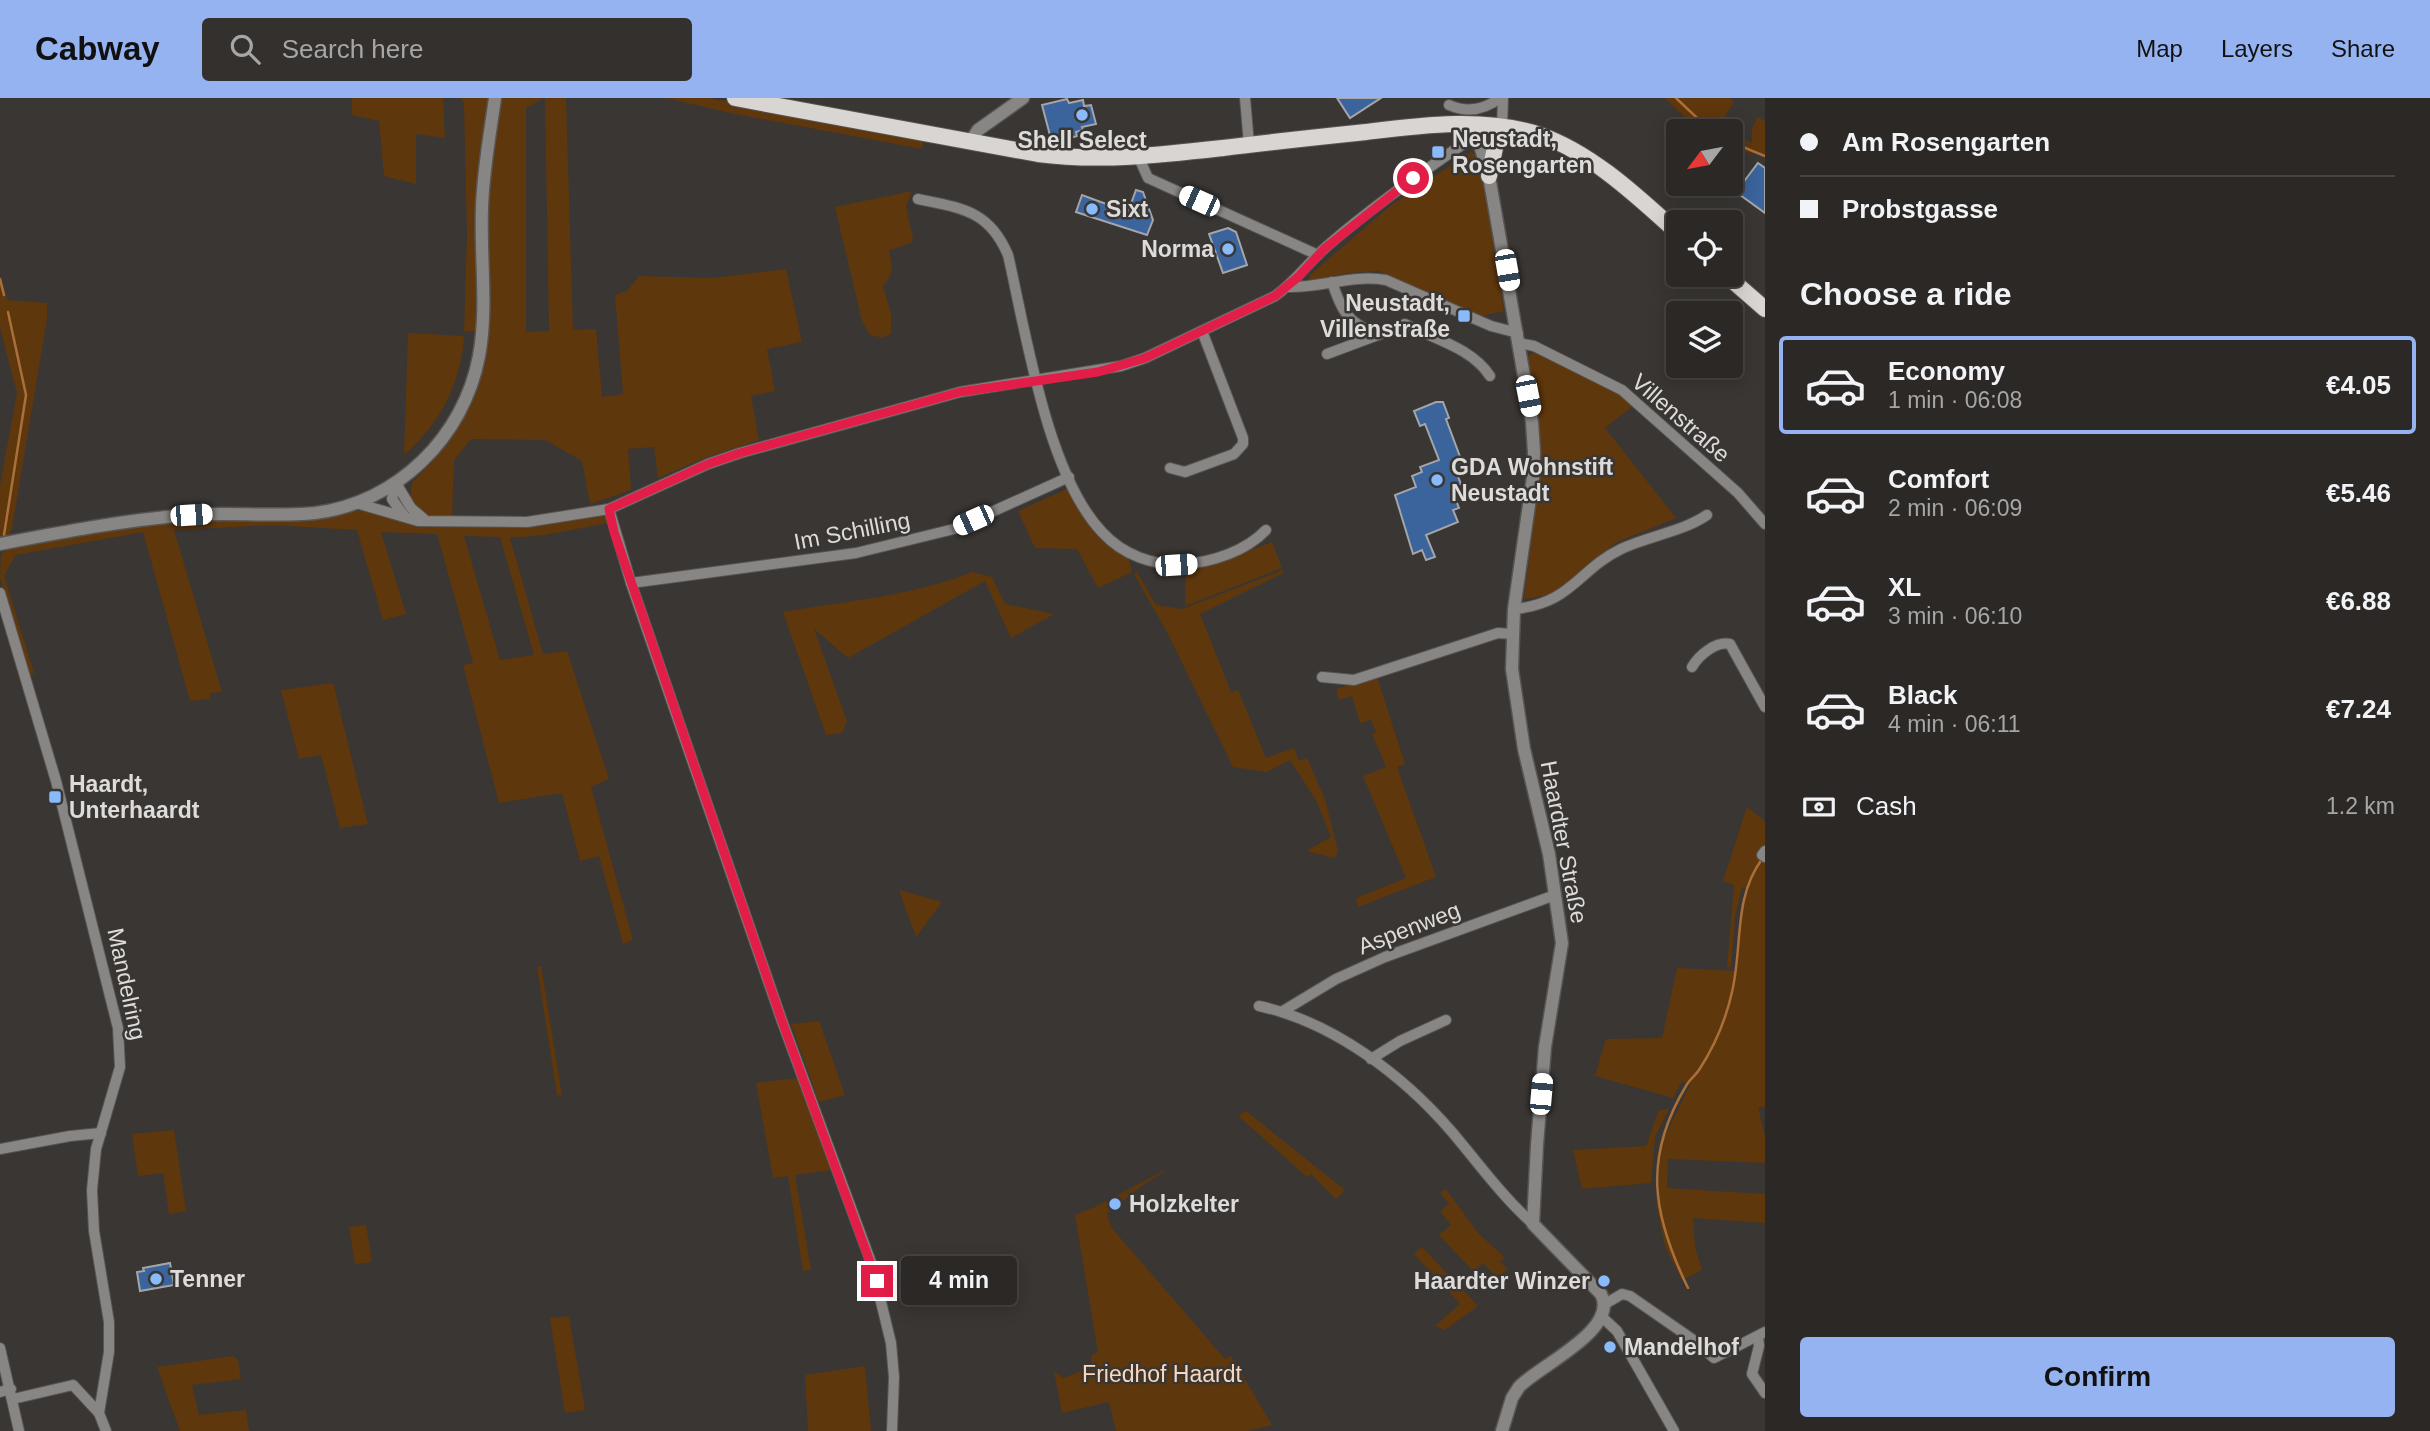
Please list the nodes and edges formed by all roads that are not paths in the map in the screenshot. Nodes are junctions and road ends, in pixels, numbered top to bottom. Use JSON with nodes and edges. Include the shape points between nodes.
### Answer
{"nodes":[{"id":1,"x":495,"y":98,"type":"edge"},
{"id":2,"x":735,"y":98,"type":"edge"},
{"id":3,"x":1023,"y":98,"type":"edge"},
{"id":4,"x":1245,"y":98,"type":"edge"},
{"id":5,"x":1501,"y":98,"type":"edge"},
{"id":6,"x":1446,"y":101,"type":"edge"},
{"id":7,"x":1506,"y":128,"type":"junction"},
{"id":8,"x":1471,"y":131,"type":"junction"},
{"id":9,"x":971,"y":141,"type":"junction"},
{"id":10,"x":1249,"y":145,"type":"junction"},
{"id":11,"x":1139,"y":158,"type":"junction"},
{"id":12,"x":1489,"y":176,"type":"junction"},
{"id":13,"x":918,"y":199,"type":"dead end"},
{"id":14,"x":1666,"y":223,"type":"edge"},
{"id":15,"x":1318,"y":255,"type":"junction"},
{"id":16,"x":1332,"y":282,"type":"junction"},
{"id":17,"x":1288,"y":286,"type":"junction"},
{"id":18,"x":1740,"y":287,"type":"edge"},
{"id":19,"x":1765,"y":309,"type":"edge"},
{"id":20,"x":1202,"y":331,"type":"junction"},
{"id":21,"x":1378,"y":335,"type":"junction"},
{"id":22,"x":1518,"y":338,"type":"junction"},
{"id":23,"x":1327,"y":354,"type":"dead end"},
{"id":24,"x":1490,"y":376,"type":"dead end"},
{"id":25,"x":1037,"y":381,"type":"junction"},
{"id":26,"x":1170,"y":468,"type":"dead end"},
{"id":27,"x":1069,"y":477,"type":"junction"},
{"id":28,"x":396,"y":483,"type":"junction"},
{"id":29,"x":356,"y":503,"type":"junction"},
{"id":30,"x":609,"y":509,"type":"junction"},
{"id":31,"x":1707,"y":515,"type":"dead end"},
{"id":32,"x":406,"y":517,"type":"junction"},
{"id":33,"x":424,"y":519,"type":"junction"},
{"id":34,"x":1765,"y":524,"type":"edge"},
{"id":35,"x":1266,"y":530,"type":"dead end"},
{"id":36,"x":0,"y":544,"type":"edge"},
{"id":37,"x":631,"y":583,"type":"junction"},
{"id":38,"x":0,"y":593,"type":"edge"},
{"id":39,"x":1514,"y":608,"type":"junction"},
{"id":40,"x":1512,"y":634,"type":"junction"},
{"id":41,"x":1692,"y":667,"type":"dead end"},
{"id":42,"x":1322,"y":677,"type":"dead end"},
{"id":43,"x":1765,"y":707,"type":"edge"},
{"id":44,"x":1555,"y":895,"type":"junction"},
{"id":45,"x":1259,"y":1006,"type":"dead end"},
{"id":46,"x":1283,"y":1011,"type":"junction"},
{"id":47,"x":1446,"y":1020,"type":"dead end"},
{"id":48,"x":1371,"y":1059,"type":"junction"},
{"id":49,"x":101,"y":1133,"type":"junction"},
{"id":50,"x":0,"y":1149,"type":"edge"},
{"id":51,"x":1533,"y":1224,"type":"junction"},
{"id":52,"x":1604,"y":1310,"type":"junction"},
{"id":53,"x":1762,"y":1334,"type":"edge"},
{"id":54,"x":0,"y":1348,"type":"edge"},
{"id":55,"x":0,"y":1392,"type":"edge"},
{"id":56,"x":1765,"y":1393,"type":"edge"},
{"id":57,"x":12,"y":1394,"type":"junction"},
{"id":58,"x":99,"y":1413,"type":"junction"},
{"id":59,"x":19,"y":1431,"type":"edge"},
{"id":60,"x":106,"y":1431,"type":"edge"},
{"id":61,"x":892,"y":1431,"type":"edge"},
{"id":62,"x":1502,"y":1431,"type":"edge"},
{"id":63,"x":1674,"y":1431,"type":"edge"}],
"edges":[{"from":1,"to":28,"type":"street","via":[[482,196],[481,334],[476,369],[444,437]]},
{"from":2,"to":9,"type":"main road"},
{"from":3,"to":9,"type":"street","via":[[978,130]]},
{"from":4,"to":10,"type":"street"},
{"from":5,"to":6,"type":"street","via":[[1472,109],[1459,109]]},
{"from":5,"to":7,"type":"street"},
{"from":6,"to":8,"type":"street"},
{"from":7,"to":8,"type":"main road"},
{"from":7,"to":12,"type":"main road","via":[[1496,144]]},
{"from":7,"to":14,"type":"main road","via":[[1540,135],[1576,153]]},
{"from":8,"to":10,"type":"main road","via":[[1427,125]]},
{"from":8,"to":12,"type":"street","name":"Haardter Straße"},
{"from":8,"to":15,"type":"street"},
{"from":9,"to":11,"type":"main road","via":[[1064,158]]},
{"from":10,"to":11,"type":"main road"},
{"from":11,"to":15,"type":"street","via":[[1148,177]]},
{"from":12,"to":22,"type":"street","name":"Haardter Straße"},
{"from":13,"to":25,"type":"street","via":[[970,211],[1002,241]]},
{"from":15,"to":17,"type":"street"},
{"from":16,"to":17,"type":"street","name":"Villenstraße"},
{"from":16,"to":21,"type":"street","via":[[1350,320]]},
{"from":16,"to":22,"type":"street","name":"Villenstraße","via":[[1371,277],[1386,280]]},
{"from":17,"to":20,"type":"street"},
{"from":18,"to":19,"type":"main road"},
{"from":20,"to":25,"type":"street","via":[[1121,366]]},
{"from":20,"to":26,"type":"street","via":[[1243,444],[1234,454],[1185,472]]},
{"from":21,"to":23,"type":"street"},
{"from":21,"to":24,"type":"street","via":[[1405,324],[1482,363]]},
{"from":22,"to":34,"type":"street","name":"Villenstraße","via":[[1622,390],[1738,493]]},
{"from":22,"to":39,"type":"street","name":"Haardter Straße","via":[[1534,457]]},
{"from":25,"to":27,"type":"street","via":[[1049,429]]},
{"from":25,"to":30,"type":"street","via":[[960,392],[740,453]]},
{"from":27,"to":35,"type":"street","via":[[1103,533],[1121,548],[1150,561],[1176,565],[1216,558],[1251,545]]},
{"from":27,"to":37,"type":"street","name":"Im Schilling","via":[[954,529],[856,554]]},
{"from":28,"to":29,"type":"street"},
{"from":28,"to":32,"type":"street","via":[[392,499]]},
{"from":28,"to":33,"type":"street","via":[[411,508]]},
{"from":29,"to":32,"type":"street"},
{"from":29,"to":36,"type":"street","via":[[313,513],[154,518]]},
{"from":30,"to":33,"type":"street","via":[[527,522]]},
{"from":30,"to":37,"type":"street"},
{"from":31,"to":39,"type":"street","via":[[1616,552],[1559,597]]},
{"from":32,"to":33,"type":"street"},
{"from":37,"to":61,"type":"street","via":[[782,1021],[872,1265],[893,1359]]},
{"from":38,"to":49,"type":"street","name":"Mandelring","via":[[56,781],[118,1028],[120,1067]]},
{"from":39,"to":40,"type":"street","name":"Haardter Straße"},
{"from":40,"to":42,"type":"street","via":[[1498,634],[1354,680]]},
{"from":40,"to":44,"type":"street","name":"Haardter Straße","via":[[1520,727]]},
{"from":41,"to":43,"type":"street","via":[[1709,650],[1730,644]]},
{"from":44,"to":46,"type":"street","name":"Aspenweg","via":[[1385,957]]},
{"from":44,"to":51,"type":"street","name":"Haardter Straße","via":[[1562,951],[1545,1047]]},
{"from":45,"to":46,"type":"street"},
{"from":46,"to":48,"type":"street"},
{"from":47,"to":48,"type":"street"},
{"from":48,"to":51,"type":"street","via":[[1432,1110],[1501,1194]]},
{"from":49,"to":50,"type":"street"},
{"from":49,"to":58,"type":"street","name":"Mandelring","via":[[93,1167],[93,1216],[109,1335]]},
{"from":51,"to":52,"type":"street","via":[[1601,1294]]},
{"from":52,"to":53,"type":"street","via":[[1622,1294],[1630,1296],[1714,1358]]},
{"from":52,"to":62,"type":"street","via":[[1568,1352],[1518,1387]]},
{"from":52,"to":63,"type":"street"},
{"from":53,"to":56,"type":"street","via":[[1752,1374]]},
{"from":54,"to":57,"type":"street"},
{"from":55,"to":57,"type":"street"},
{"from":57,"to":58,"type":"street","via":[[73,1385]]},
{"from":57,"to":59,"type":"street"},
{"from":58,"to":60,"type":"street","name":"Mandelring"}]}
